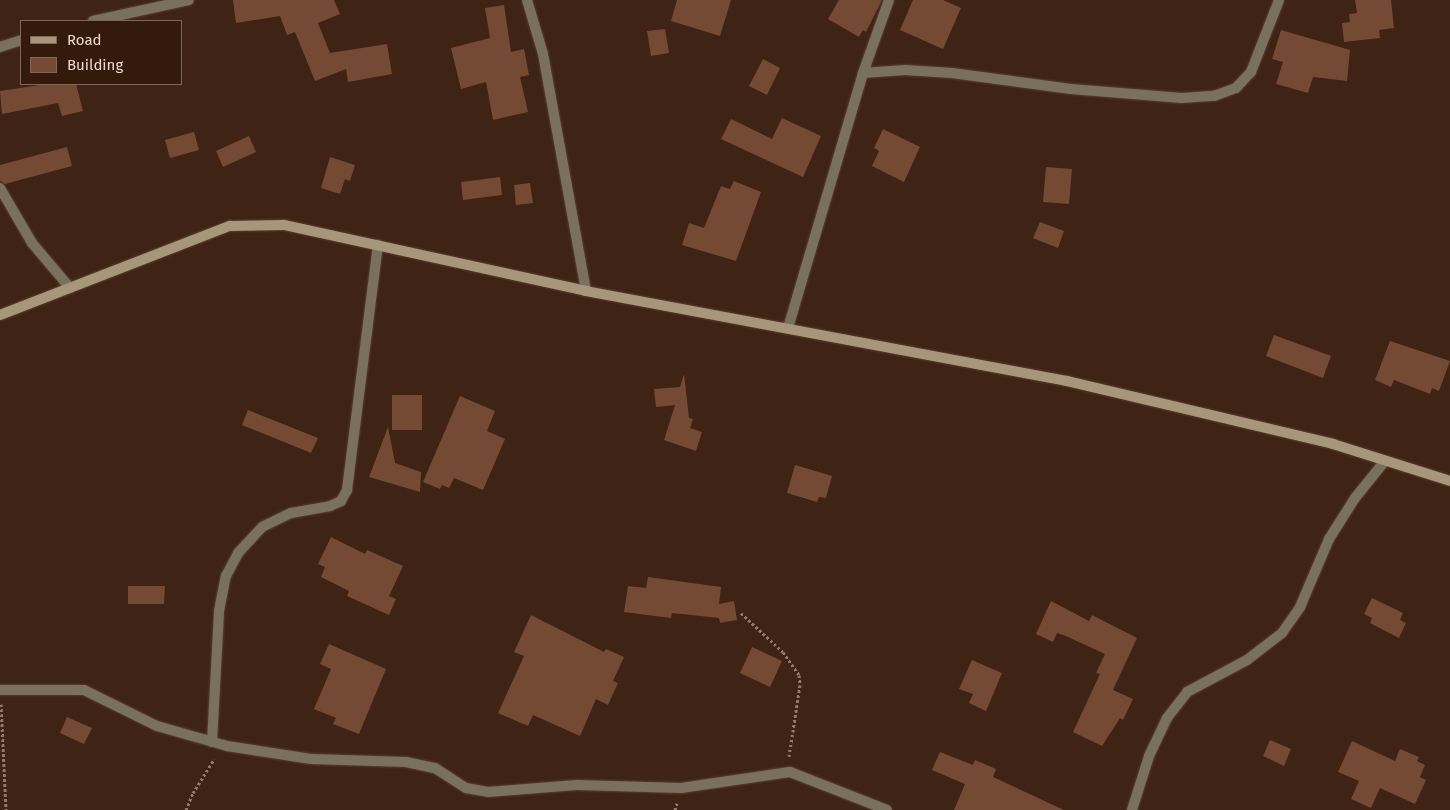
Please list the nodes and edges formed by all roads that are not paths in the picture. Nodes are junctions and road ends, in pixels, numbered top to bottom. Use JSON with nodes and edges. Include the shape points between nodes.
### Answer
{"nodes":[{"id":1,"x":189,"y":0,"type":"edge"},
{"id":2,"x":528,"y":0,"type":"edge"},
{"id":3,"x":888,"y":0,"type":"edge"},
{"id":4,"x":1279,"y":0,"type":"edge"},
{"id":5,"x":98,"y":20,"type":"edge"},
{"id":6,"x":20,"y":40,"type":"edge"},
{"id":7,"x":0,"y":47,"type":"edge"},
{"id":8,"x":863,"y":73,"type":"junction"},
{"id":9,"x":0,"y":188,"type":"edge"},
{"id":10,"x":378,"y":245,"type":"junction"},
{"id":11,"x":70,"y":288,"type":"junction"},
{"id":12,"x":586,"y":290,"type":"junction"},
{"id":13,"x":0,"y":315,"type":"edge"},
{"id":14,"x":788,"y":328,"type":"junction"},
{"id":15,"x":1385,"y":461,"type":"junction"},
{"id":16,"x":1450,"y":481,"type":"edge"},
{"id":17,"x":0,"y":690,"type":"edge"},
{"id":18,"x":212,"y":742,"type":"junction"},
{"id":19,"x":887,"y":810,"type":"edge"},
{"id":20,"x":1132,"y":810,"type":"edge"}],
"edges":[{"from":1,"to":5,"type":"street"},
{"from":2,"to":12,"type":"street","via":[[543,54]]},
{"from":3,"to":8,"type":"street"},
{"from":4,"to":8,"type":"street","via":[[1251,72],[1236,88],[1214,96],[1182,98],[1071,89],[952,73],[905,70]]},
{"from":6,"to":7,"type":"street"},
{"from":8,"to":14,"type":"street"},
{"from":9,"to":11,"type":"street","via":[[32,243]]},
{"from":10,"to":11,"type":"main road","via":[[284,225],[230,226]]},
{"from":10,"to":12,"type":"main road"},
{"from":10,"to":18,"type":"street","via":[[347,490],[341,501],[330,506],[291,513],[262,527],[238,553],[226,576],[220,611]]},
{"from":11,"to":13,"type":"main road"},
{"from":12,"to":14,"type":"main road"},
{"from":14,"to":15,"type":"main road","via":[[1067,381],[1333,444]]},
{"from":15,"to":16,"type":"main road"},
{"from":15,"to":20,"type":"street","via":[[1354,498],[1329,539],[1300,607],[1282,633],[1247,660],[1187,692],[1167,718],[1149,756]]},
{"from":17,"to":18,"type":"street","via":[[84,690],[157,726]]},
{"from":18,"to":19,"type":"street","via":[[311,760],[406,762],[435,768],[466,788],[488,792],[577,785],[681,788],[790,772]]}]}
